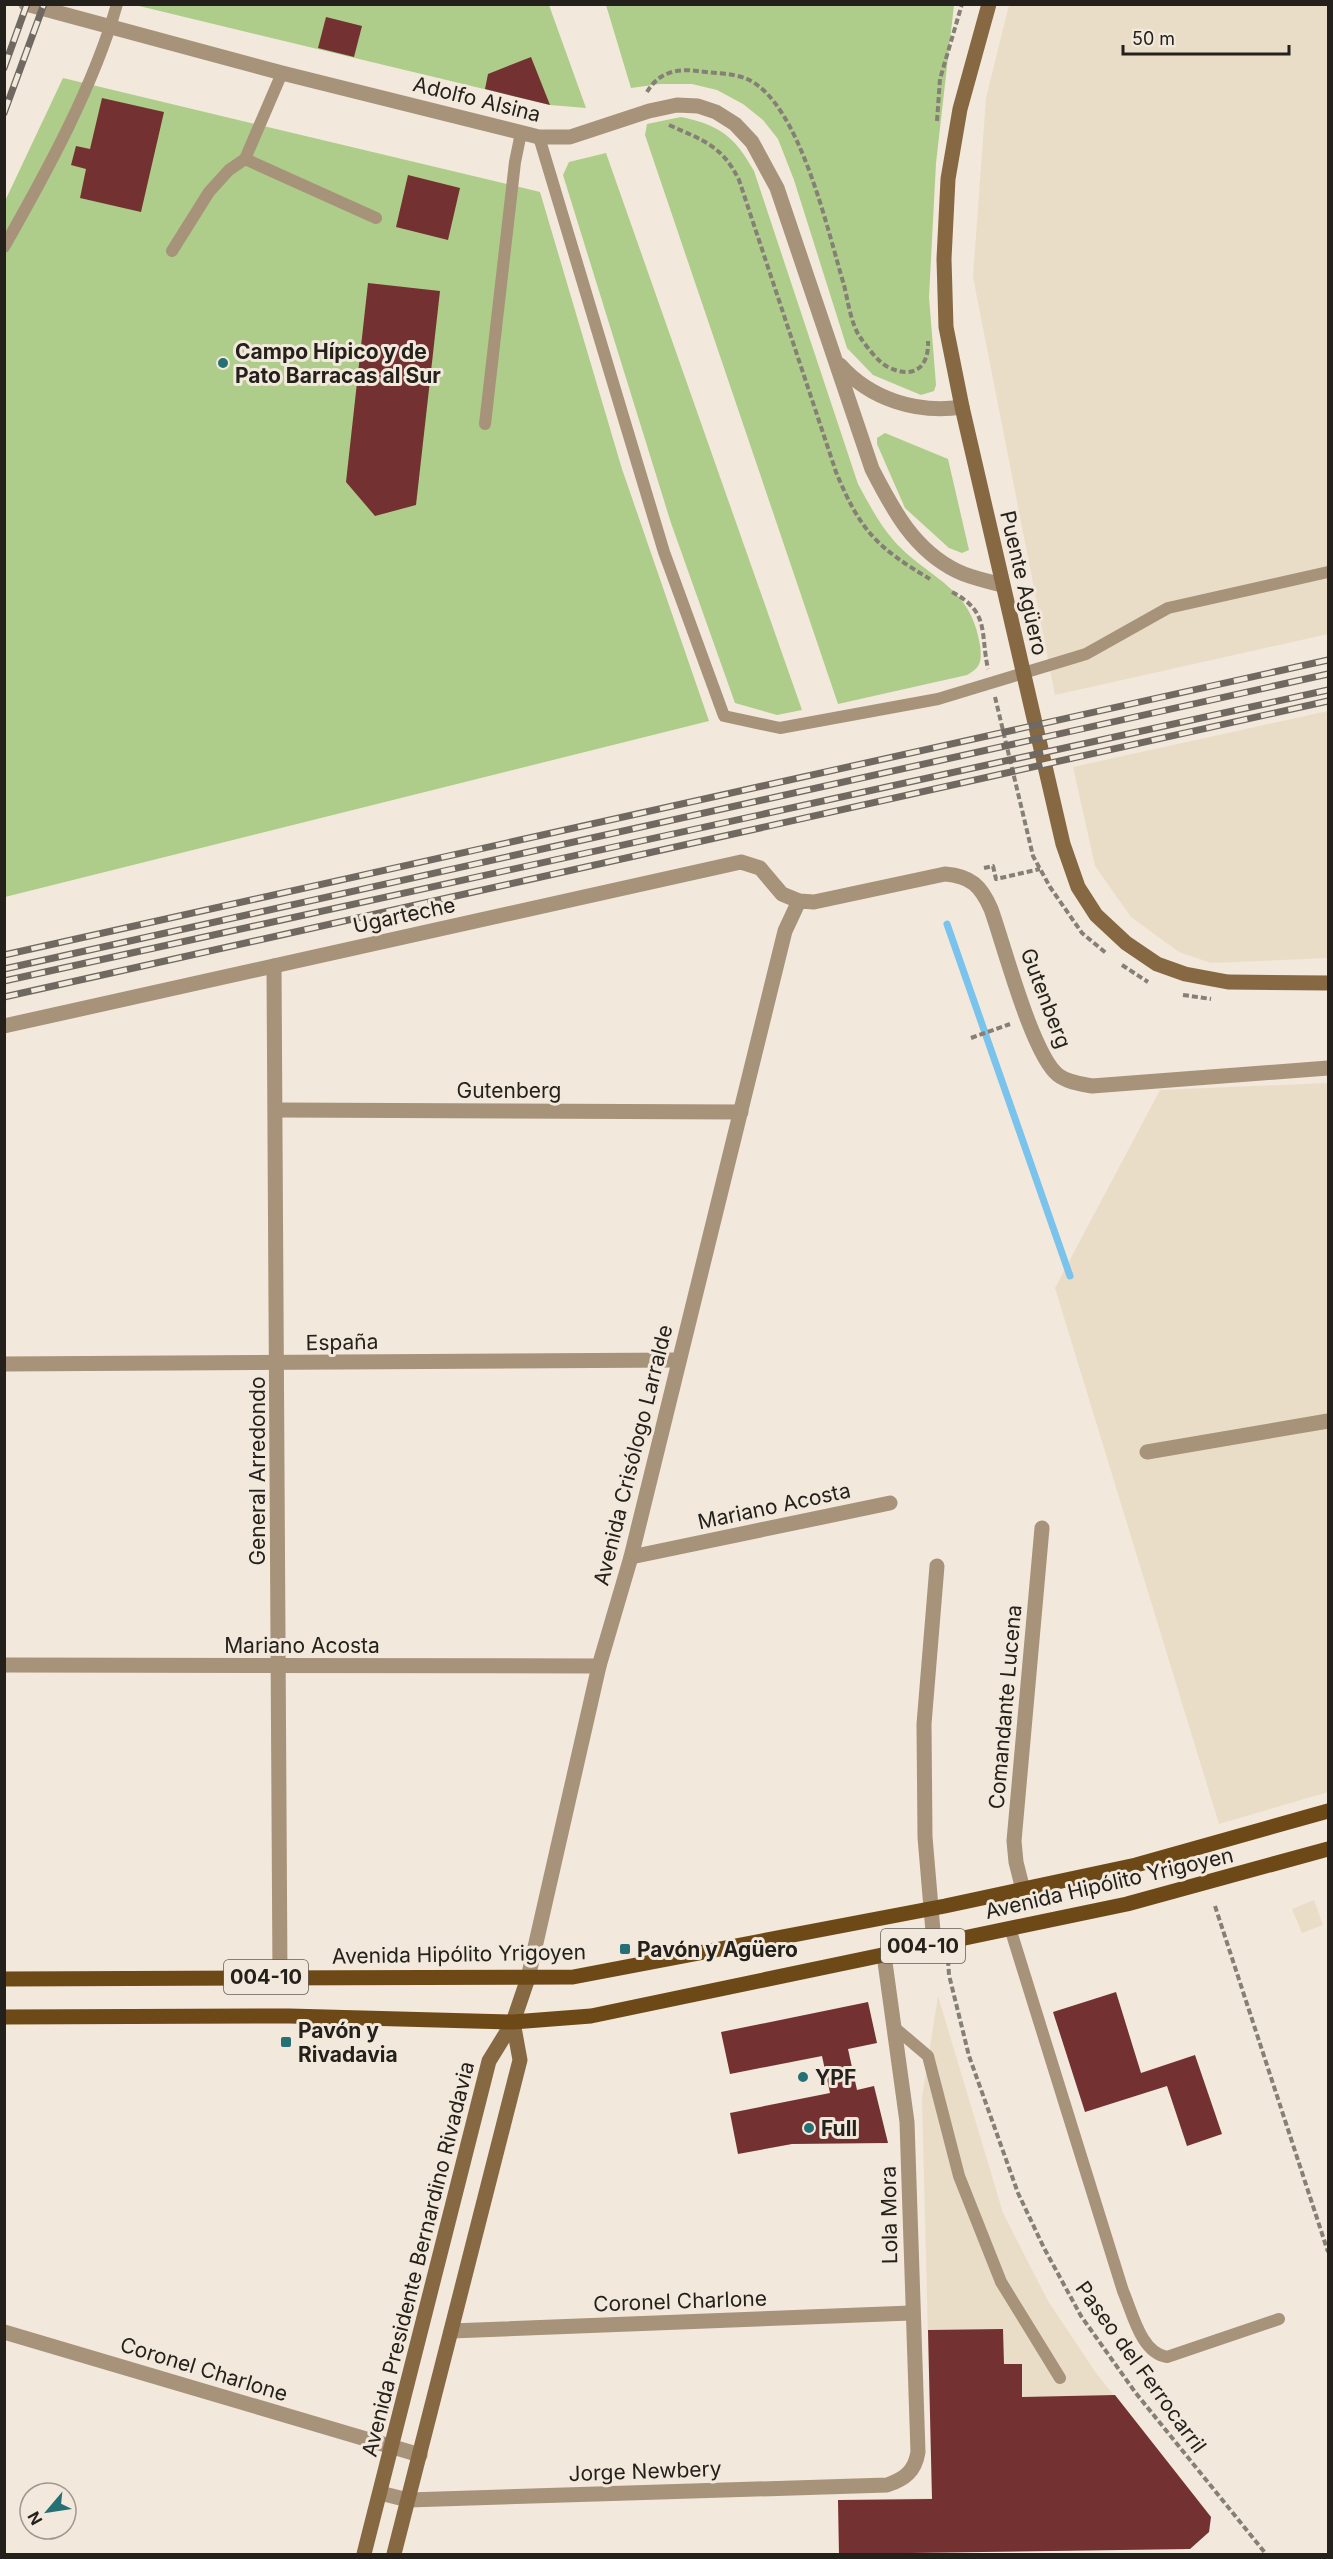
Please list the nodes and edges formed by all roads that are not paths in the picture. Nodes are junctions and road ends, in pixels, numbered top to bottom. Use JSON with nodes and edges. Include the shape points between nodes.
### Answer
{"nodes":[{"id":1,"x":26,"y":4,"type":"edge"},
{"id":2,"x":117,"y":4,"type":"edge"},
{"id":3,"x":989,"y":4,"type":"edge"},
{"id":4,"x":110,"y":28,"type":"junction"},
{"id":5,"x":282,"y":73,"type":"junction"},
{"id":6,"x":521,"y":133,"type":"junction"},
{"id":7,"x":539,"y":137,"type":"junction"},
{"id":8,"x":245,"y":159,"type":"junction"},
{"id":9,"x":376,"y":218,"type":"dead end"},
{"id":10,"x":4,"y":247,"type":"edge"},
{"id":11,"x":172,"y":250,"type":"dead end"},
{"id":12,"x":836,"y":361,"type":"junction"},
{"id":13,"x":962,"y":407,"type":"junction"},
{"id":14,"x":485,"y":424,"type":"dead end"},
{"id":15,"x":1329,"y":572,"type":"edge"},
{"id":16,"x":1002,"y":585,"type":"junction"},
{"id":17,"x":799,"y":901,"type":"junction"},
{"id":18,"x":274,"y":966,"type":"junction"},
{"id":19,"x":1329,"y":983,"type":"edge"},
{"id":20,"x":4,"y":1026,"type":"edge"},
{"id":21,"x":1329,"y":1068,"type":"edge"},
{"id":22,"x":276,"y":1110,"type":"junction"},
{"id":23,"x":741,"y":1112,"type":"junction"},
{"id":24,"x":679,"y":1360,"type":"junction"},
{"id":25,"x":4,"y":1364,"type":"edge"},
{"id":26,"x":277,"y":1364,"type":"junction"},
{"id":27,"x":1329,"y":1421,"type":"edge"},
{"id":28,"x":1146,"y":1452,"type":"dead end"},
{"id":29,"x":890,"y":1503,"type":"dead end"},
{"id":30,"x":1042,"y":1528,"type":"dead end"},
{"id":31,"x":630,"y":1557,"type":"junction"},
{"id":32,"x":937,"y":1566,"type":"dead end"},
{"id":33,"x":4,"y":1665,"type":"edge"},
{"id":34,"x":280,"y":1666,"type":"junction"},
{"id":35,"x":599,"y":1666,"type":"junction"},
{"id":36,"x":1329,"y":1811,"type":"edge"},
{"id":37,"x":1329,"y":1850,"type":"edge"},
{"id":38,"x":1023,"y":1890,"type":"junction"},
{"id":39,"x":931,"y":1908,"type":"junction"},
{"id":40,"x":1010,"y":1928,"type":"junction"},
{"id":41,"x":940,"y":1942,"type":"junction"},
{"id":42,"x":884,"y":1955,"type":"junction"},
{"id":43,"x":280,"y":1977,"type":"junction"},
{"id":44,"x":528,"y":1978,"type":"junction"},
{"id":45,"x":4,"y":1979,"type":"edge"},
{"id":46,"x":4,"y":2017,"type":"edge"},
{"id":47,"x":513,"y":2022,"type":"junction"},
{"id":48,"x":895,"y":2028,"type":"junction"},
{"id":49,"x":911,"y":2313,"type":"junction"},
{"id":50,"x":1279,"y":2319,"type":"dead end"},
{"id":51,"x":451,"y":2331,"type":"junction"},
{"id":52,"x":4,"y":2332,"type":"edge"},
{"id":53,"x":1060,"y":2378,"type":"dead end"},
{"id":54,"x":391,"y":2447,"type":"junction"},
{"id":55,"x":420,"y":2455,"type":"junction"},
{"id":56,"x":909,"y":2473,"type":"joint"},
{"id":57,"x":380,"y":2493,"type":"junction"},
{"id":58,"x":408,"y":2500,"type":"junction"},
{"id":59,"x":364,"y":2554,"type":"edge"},
{"id":60,"x":394,"y":2554,"type":"edge"}],
"edges":[{"from":1,"to":4,"type":"street","name":"Adolfo Alsina"},
{"from":2,"to":4,"type":"lane"},
{"from":3,"to":13,"type":"street","name":"Puente Agüero","via":[[960,109],[948,179],[946,327]]},
{"from":4,"to":5,"type":"street","name":"Adolfo Alsina"},
{"from":4,"to":10,"type":"lane","via":[[52,160]]},
{"from":5,"to":6,"type":"street","name":"Adolfo Alsina"},
{"from":5,"to":8,"type":"lane"},
{"from":6,"to":7,"type":"street","name":"Adolfo Alsina"},
{"from":6,"to":14,"type":"lane"},
{"from":7,"to":12,"type":"street","name":"Adolfo Alsina","via":[[570,136],[677,105],[698,106],[735,124],[752,142],[777,188]]},
{"from":7,"to":15,"type":"lane","via":[[664,552],[724,716],[780,728],[938,699],[1086,654],[1168,608]]},
{"from":8,"to":9,"type":"lane"},
{"from":8,"to":11,"type":"lane","via":[[210,192]]},
{"from":12,"to":13,"type":"street","name":"Adolfo Alsina","via":[[851,377],[887,399],[941,410]]},
{"from":12,"to":16,"type":"street","name":"Adolfo Alsina","via":[[872,469],[893,509],[937,559],[959,572]]},
{"from":13,"to":16,"type":"street","name":"Puente Agüero"},
{"from":16,"to":19,"type":"street","name":"Puente Agüero","via":[[1063,844],[1078,887],[1096,915],[1156,964],[1185,974],[1228,982]]},
{"from":17,"to":18,"type":"street","name":"Ugarteche","via":[[782,894],[760,868],[741,862]]},
{"from":17,"to":21,"type":"street","name":"Gutenberg","via":[[814,902],[945,874],[957,875],[984,891],[1040,1053],[1058,1075],[1075,1083],[1092,1086]]},
{"from":17,"to":23,"type":"street","name":"Avenida Crisólogo Larralde","via":[[785,931]]},
{"from":18,"to":20,"type":"street","name":"Ugarteche"},
{"from":18,"to":22,"type":"street","name":"General Arredondo"},
{"from":22,"to":23,"type":"street","name":"Gutenberg"},
{"from":22,"to":26,"type":"street","name":"General Arredondo"},
{"from":23,"to":24,"type":"street","name":"Avenida Crisólogo Larralde"},
{"from":24,"to":26,"type":"street","name":"España"},
{"from":24,"to":31,"type":"street","name":"Avenida Crisólogo Larralde"},
{"from":25,"to":26,"type":"street","name":"España"},
{"from":26,"to":34,"type":"street","name":"General Arredondo"},
{"from":27,"to":28,"type":"street"},
{"from":29,"to":31,"type":"street","name":"Mariano Acosta"},
{"from":30,"to":38,"type":"street","name":"Comandante Lucena","via":[[1014,1841]]},
{"from":31,"to":35,"type":"street","name":"Avenida Crisólogo Larralde"},
{"from":32,"to":39,"type":"street","via":[[924,1724],[925,1837]]},
{"from":33,"to":34,"type":"street","name":"Mariano Acosta"},
{"from":34,"to":35,"type":"street","name":"Mariano Acosta"},
{"from":34,"to":43,"type":"street","name":"General Arredondo"},
{"from":35,"to":44,"type":"street","name":"Avenida Crisólogo Larralde"},
{"from":36,"to":38,"type":"main road","name":"Avenida Hipólito Yrigoyen","number":"004-10","via":[[1137,1865]]},
{"from":37,"to":40,"type":"main road","name":"Avenida Hipólito Yrigoyen","number":"004-10","via":[[1176,1892]]},
{"from":38,"to":39,"type":"main road","name":"Avenida Hipólito Yrigoyen","number":"004-10"},
{"from":39,"to":41,"type":"street"},
{"from":39,"to":44,"type":"main road","name":"Avenida Hipólito Yrigoyen","number":"004-10","via":[[573,1977]]},
{"from":40,"to":41,"type":"main road","name":"Avenida Hipólito Yrigoyen","number":"004-10"},
{"from":40,"to":50,"type":"lane","via":[[1123,2291],[1148,2347],[1155,2355],[1167,2357]]},
{"from":41,"to":42,"type":"main road","name":"Avenida Hipólito Yrigoyen","number":"004-10"},
{"from":42,"to":47,"type":"main road","name":"Avenida Hipólito Yrigoyen","number":"004-10","via":[[591,2016]]},
{"from":42,"to":48,"type":"street","name":"Lola Mora"},
{"from":43,"to":44,"type":"main road","name":"Avenida Hipólito Yrigoyen","number":"004-10"},
{"from":43,"to":45,"type":"main road","name":"Avenida Hipólito Yrigoyen","number":"004-10"},
{"from":44,"to":47,"type":"street","name":"Avenida Crisólogo Larralde"},
{"from":46,"to":47,"type":"main road","name":"Avenida Hipólito Yrigoyen","number":"004-10","via":[[289,2016]]},
{"from":47,"to":51,"type":"street","via":[[520,2060]]},
{"from":47,"to":54,"type":"street","name":"Avenida Presidente Bernardino Rivadavia","via":[[489,2061]]},
{"from":48,"to":49,"type":"street","name":"Lola Mora","via":[[907,2132]]},
{"from":48,"to":53,"type":"lane","via":[[928,2056],[959,2176],[1001,2282]]},
{"from":49,"to":51,"type":"street","name":"Coronel Charlone"},
{"from":49,"to":56,"type":"street","name":"Lola Mora","via":[[918,2452]]},
{"from":51,"to":55,"type":"street"},
{"from":52,"to":54,"type":"street","name":"Coronel Charlone"},
{"from":54,"to":55,"type":"street","name":"Coronel Charlone"},
{"from":54,"to":57,"type":"street","name":"Avenida Presidente Bernardino Rivadavia"},
{"from":55,"to":58,"type":"street"},
{"from":56,"to":58,"type":"street","name":"Jorge Newbery","via":[[887,2485]]},
{"from":57,"to":58,"type":"street","name":"Jorge Newbery"},
{"from":57,"to":59,"type":"street","name":"Avenida Presidente Bernardino Rivadavia"},
{"from":58,"to":60,"type":"street"}]}
